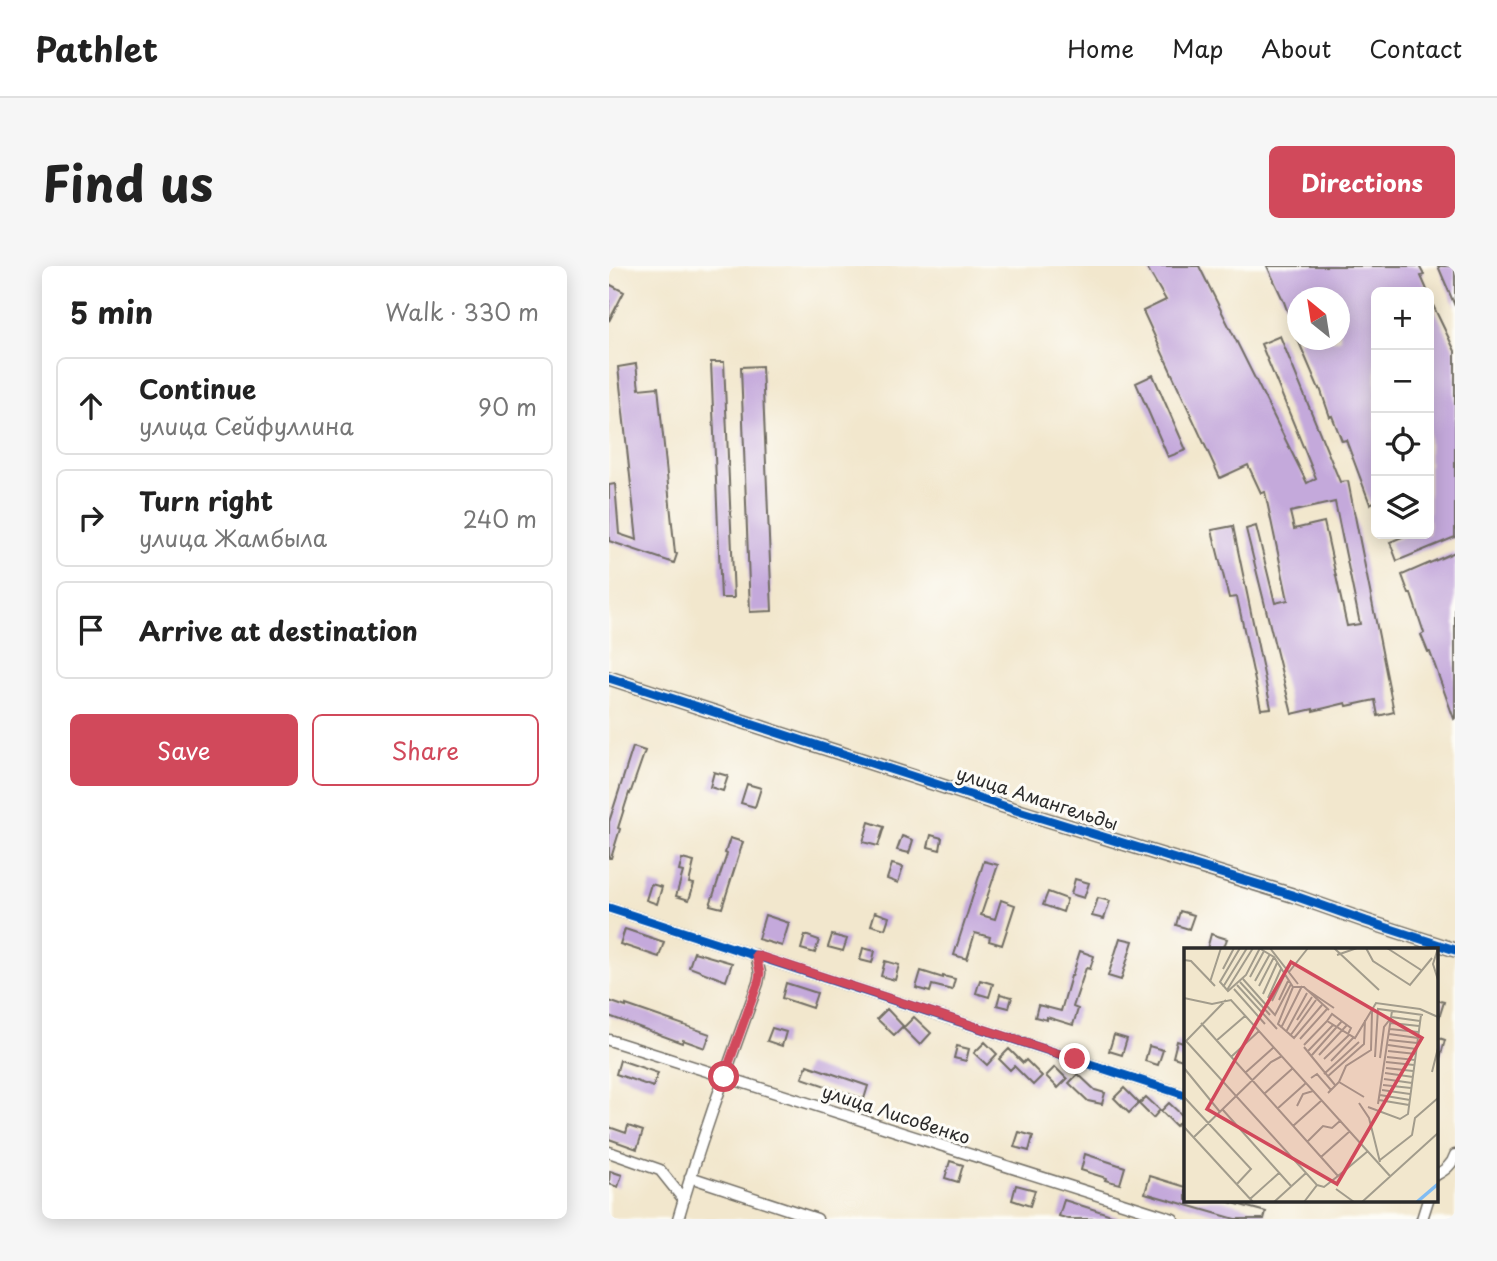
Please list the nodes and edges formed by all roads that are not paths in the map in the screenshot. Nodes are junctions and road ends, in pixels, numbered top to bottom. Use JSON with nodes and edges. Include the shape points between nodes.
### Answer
{"nodes":[{"id":1,"x":609,"y":678,"type":"edge"},
{"id":2,"x":609,"y":908,"type":"edge"},
{"id":3,"x":1455,"y":950,"type":"edge"},
{"id":4,"x":756,"y":955,"type":"junction"},
{"id":5,"x":609,"y":1040,"type":"edge"},
{"id":6,"x":724,"y":1077,"type":"junction"},
{"id":7,"x":1184,"y":1095,"type":"edge"},
{"id":8,"x":609,"y":1152,"type":"edge"},
{"id":9,"x":1455,"y":1154,"type":"edge"},
{"id":10,"x":1437,"y":1174,"type":"edge"},
{"id":11,"x":690,"y":1177,"type":"junction"},
{"id":12,"x":684,"y":1200,"type":"junction"},
{"id":13,"x":1427,"y":1202,"type":"edge"},
{"id":14,"x":678,"y":1219,"type":"edge"},
{"id":15,"x":817,"y":1219,"type":"edge"},
{"id":16,"x":1173,"y":1219,"type":"edge"},
{"id":17,"x":1422,"y":1219,"type":"edge"}],
"edges":[{"from":1,"to":3,"type":"street","name":"улица Амангельды"},
{"from":2,"to":4,"type":"street"},
{"from":4,"to":6,"type":"street","via":[[758,983]]},
{"from":4,"to":7,"type":"street"},
{"from":5,"to":6,"type":"street","name":"улица Лисовенко"},
{"from":6,"to":11,"type":"street"},
{"from":6,"to":16,"type":"street","name":"улица Лисовенко"},
{"from":8,"to":12,"type":"street","via":[[660,1170]]},
{"from":9,"to":10,"type":"street"},
{"from":11,"to":12,"type":"street"},
{"from":11,"to":15,"type":"street"},
{"from":12,"to":14,"type":"street"},
{"from":13,"to":17,"type":"street"}]}
